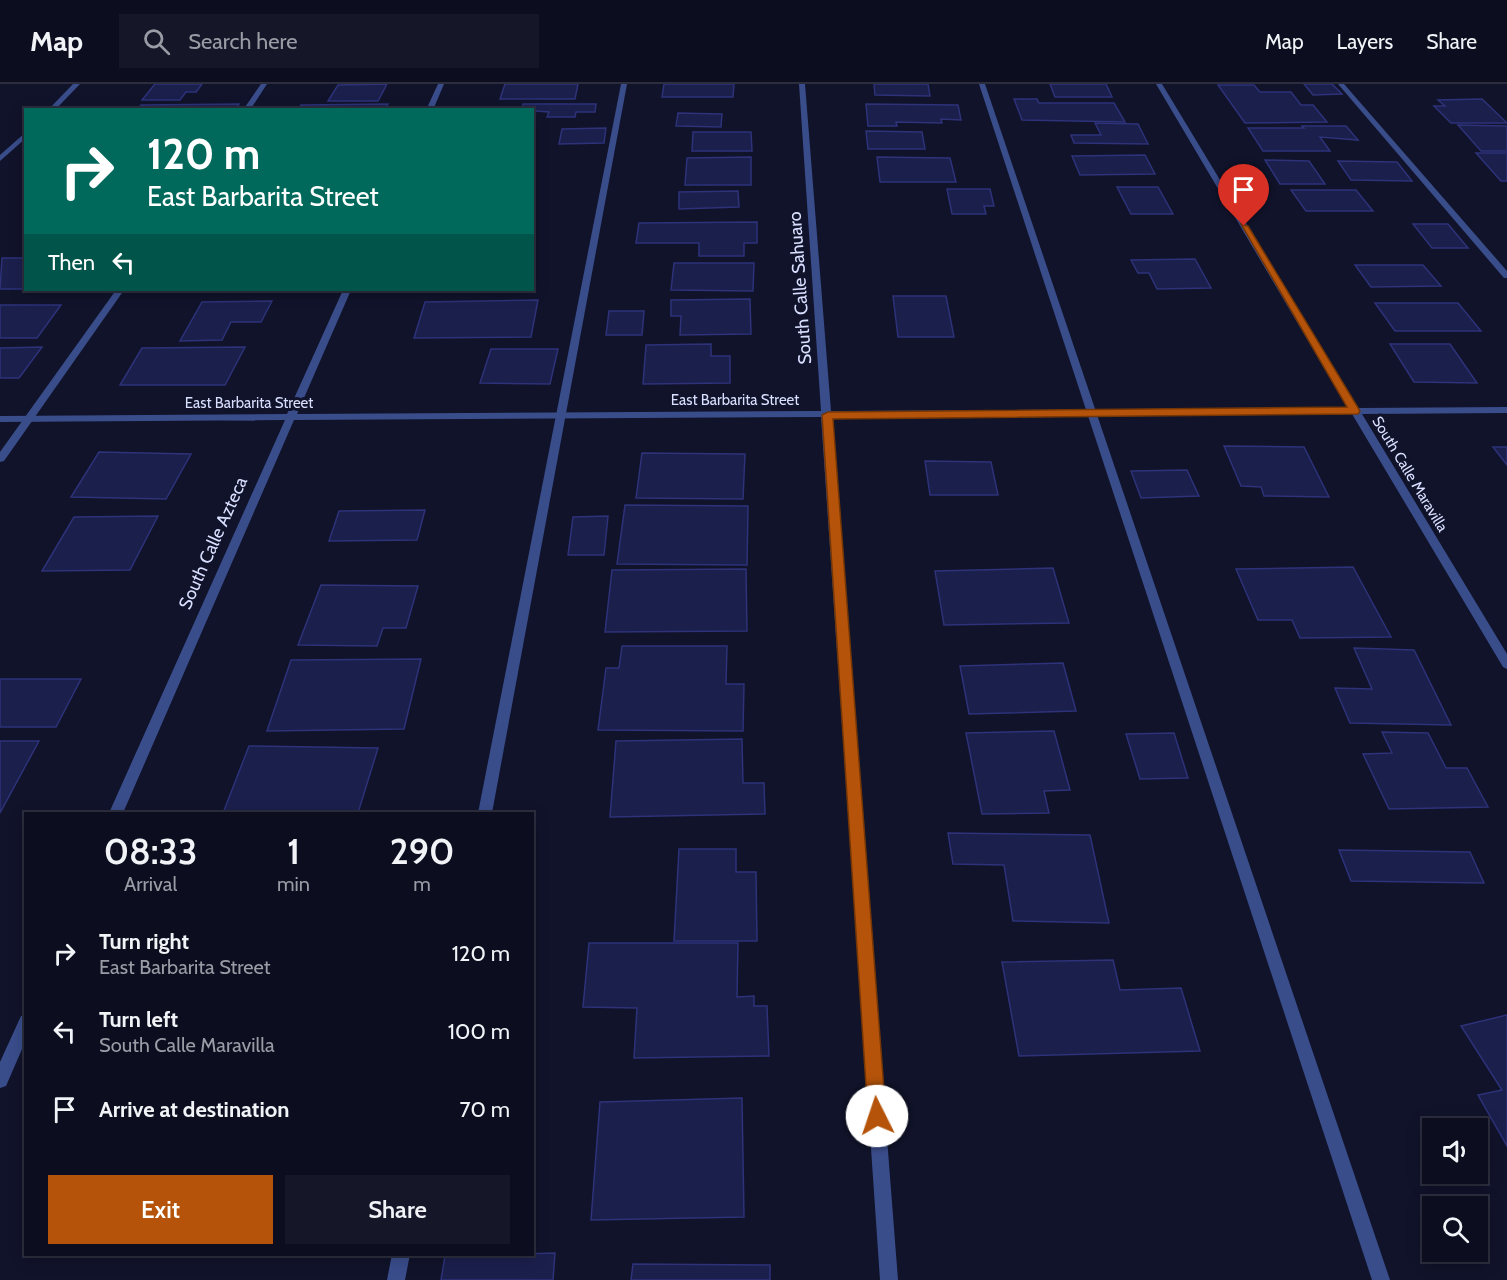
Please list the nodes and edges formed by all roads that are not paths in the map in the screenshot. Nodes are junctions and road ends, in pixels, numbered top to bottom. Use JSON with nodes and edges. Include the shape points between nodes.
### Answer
{"nodes":[{"id":1,"x":77,"y":84,"type":"edge"},
{"id":2,"x":264,"y":84,"type":"edge"},
{"id":3,"x":441,"y":84,"type":"edge"},
{"id":4,"x":624,"y":84,"type":"edge"},
{"id":5,"x":802,"y":84,"type":"edge"},
{"id":6,"x":982,"y":84,"type":"edge"},
{"id":7,"x":1159,"y":84,"type":"edge"},
{"id":8,"x":1341,"y":84,"type":"edge"},
{"id":9,"x":53,"y":108,"type":"edge"},
{"id":10,"x":247,"y":108,"type":"edge"},
{"id":11,"x":430,"y":108,"type":"edge"},
{"id":12,"x":24,"y":136,"type":"edge"},
{"id":13,"x":0,"y":159,"type":"edge"},
{"id":14,"x":1507,"y":276,"type":"edge"},
{"id":15,"x":119,"y":291,"type":"edge"},
{"id":16,"x":347,"y":291,"type":"edge"},
{"id":17,"x":1507,"y":410,"type":"edge"},
{"id":18,"x":1354,"y":411,"type":"junction"},
{"id":19,"x":1090,"y":412,"type":"junction"},
{"id":20,"x":828,"y":415,"type":"junction"},
{"id":21,"x":561,"y":416,"type":"junction"},
{"id":22,"x":289,"y":418,"type":"junction"},
{"id":23,"x":0,"y":419,"type":"edge"},
{"id":24,"x":29,"y":419,"type":"junction"},
{"id":25,"x":0,"y":459,"type":"edge"},
{"id":26,"x":1507,"y":664,"type":"edge"},
{"id":27,"x":116,"y":812,"type":"edge"},
{"id":28,"x":485,"y":812,"type":"edge"},
{"id":29,"x":24,"y":1026,"type":"edge"},
{"id":30,"x":0,"y":1080,"type":"edge"},
{"id":31,"x":401,"y":1256,"type":"edge"},
{"id":32,"x":396,"y":1280,"type":"edge"},
{"id":33,"x":889,"y":1280,"type":"edge"},
{"id":34,"x":1381,"y":1280,"type":"edge"}],
"edges":[{"from":1,"to":9,"type":"street"},
{"from":2,"to":10,"type":"street"},
{"from":3,"to":11,"type":"street"},
{"from":4,"to":21,"type":"street"},
{"from":5,"to":20,"type":"street","name":"South Calle Sahuaro"},
{"from":6,"to":19,"type":"street"},
{"from":7,"to":18,"type":"street","name":"South Calle Maravilla"},
{"from":8,"to":14,"type":"street"},
{"from":12,"to":13,"type":"street"},
{"from":15,"to":24,"type":"street"},
{"from":16,"to":22,"type":"street","name":"South Calle Azteca"},
{"from":17,"to":18,"type":"street","name":"East Barbarita Street"},
{"from":18,"to":19,"type":"street","name":"East Barbarita Street"},
{"from":18,"to":26,"type":"street","name":"South Calle Maravilla"},
{"from":19,"to":20,"type":"street","name":"East Barbarita Street"},
{"from":19,"to":34,"type":"street"},
{"from":20,"to":21,"type":"street","name":"East Barbarita Street"},
{"from":20,"to":33,"type":"street","name":"South Calle Sahuaro"},
{"from":21,"to":22,"type":"street","name":"East Barbarita Street"},
{"from":21,"to":28,"type":"street"},
{"from":22,"to":24,"type":"street","name":"East Barbarita Street"},
{"from":22,"to":27,"type":"street","name":"South Calle Azteca"},
{"from":23,"to":24,"type":"street","name":"East Barbarita Street"},
{"from":24,"to":25,"type":"street"},
{"from":29,"to":30,"type":"street"},
{"from":31,"to":32,"type":"street"}]}
